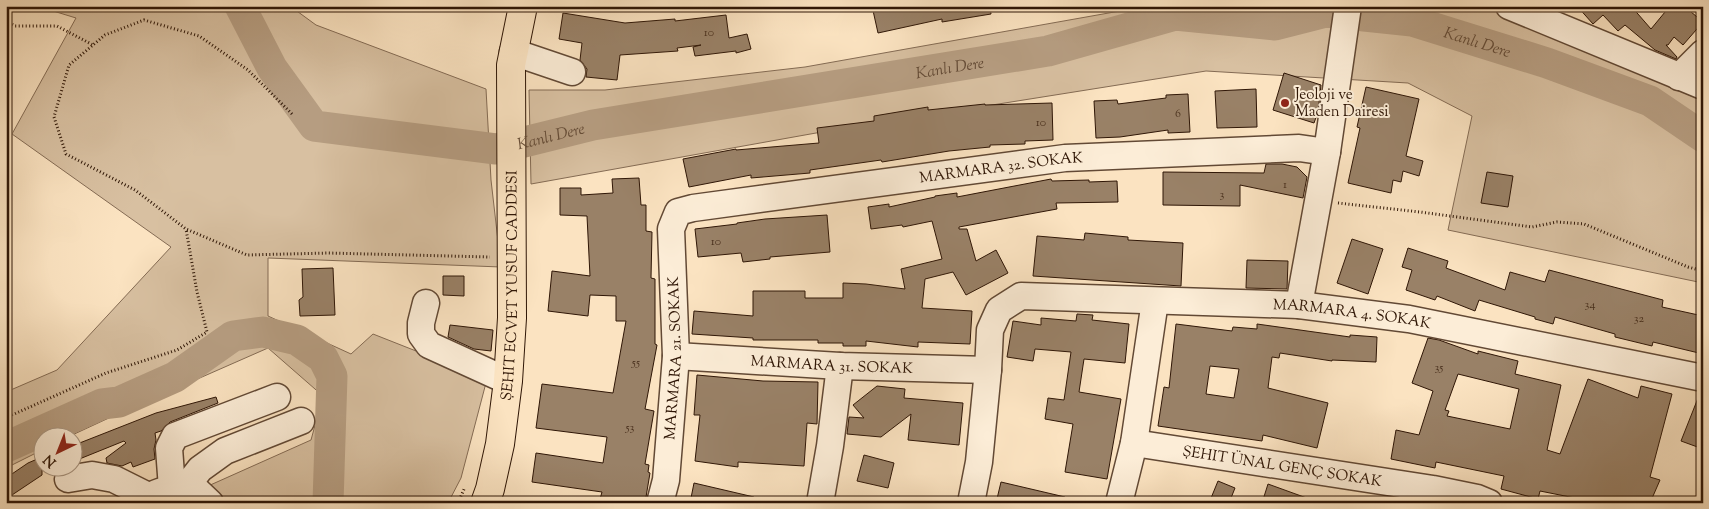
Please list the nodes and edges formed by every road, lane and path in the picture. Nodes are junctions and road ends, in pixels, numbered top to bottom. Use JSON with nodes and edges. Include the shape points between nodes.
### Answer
{"nodes":[{"id":1,"x":523,"y":6,"type":"edge"},
{"id":2,"x":1348,"y":6,"type":"edge"},
{"id":3,"x":1510,"y":7,"type":"edge"},
{"id":4,"x":6,"y":21,"type":"edge"},
{"id":5,"x":93,"y":45,"type":"junction"},
{"id":6,"x":1703,"y":53,"type":"edge"},
{"id":7,"x":512,"y":58,"type":"junction"},
{"id":8,"x":572,"y":72,"type":"dead end"},
{"id":9,"x":1691,"y":81,"type":"edge"},
{"id":10,"x":292,"y":114,"type":"dead end"},
{"id":11,"x":1327,"y":152,"type":"junction"},
{"id":12,"x":1317,"y":201,"type":"junction"},
{"id":13,"x":678,"y":212,"type":"joint"},
{"id":14,"x":186,"y":229,"type":"junction"},
{"id":15,"x":512,"y":258,"type":"junction"},
{"id":16,"x":1703,"y":271,"type":"edge"},
{"id":17,"x":1155,"y":300,"type":"junction"},
{"id":18,"x":426,"y":303,"type":"dead end"},
{"id":19,"x":1299,"y":305,"type":"junction"},
{"id":20,"x":676,"y":356,"type":"junction"},
{"id":21,"x":840,"y":366,"type":"junction"},
{"id":22,"x":988,"y":370,"type":"junction"},
{"id":23,"x":1703,"y":378,"type":"edge"},
{"id":24,"x":508,"y":381,"type":"junction"},
{"id":25,"x":277,"y":397,"type":"dead end"},
{"id":26,"x":6,"y":419,"type":"edge"},
{"id":27,"x":301,"y":421,"type":"dead end"},
{"id":28,"x":1134,"y":443,"type":"junction"},
{"id":29,"x":68,"y":479,"type":"dead end"},
{"id":30,"x":162,"y":492,"type":"edge"},
{"id":31,"x":1427,"y":496,"type":"edge"},
{"id":32,"x":210,"y":503,"type":"edge"},
{"id":33,"x":485,"y":503,"type":"edge"},
{"id":34,"x":660,"y":503,"type":"edge"},
{"id":35,"x":820,"y":503,"type":"edge"},
{"id":36,"x":970,"y":503,"type":"edge"},
{"id":37,"x":1119,"y":503,"type":"edge"},
{"id":38,"x":1489,"y":503,"type":"edge"}],
"edges":[{"from":1,"to":7,"type":"main road","name":"ŞEHIT ECVET YUSUF CADDESI"},
{"from":2,"to":11,"type":"street"},
{"from":3,"to":9,"type":"street"},
{"from":4,"to":5,"type":"path","via":[[15,26],[57,26]]},
{"from":5,"to":10,"type":"path","via":[[105,35],[144,20],[199,36],[248,70]]},
{"from":5,"to":14,"type":"path","via":[[69,65],[54,116],[66,154],[135,190]]},
{"from":6,"to":9,"type":"street"},
{"from":7,"to":8,"type":"street"},
{"from":7,"to":15,"type":"main road","name":"ŞEHIT ECVET YUSUF CADDESI"},
{"from":11,"to":12,"type":"street"},
{"from":11,"to":13,"type":"street","name":"MARMARA 32. SOKAK","via":[[1299,148],[1065,158]]},
{"from":12,"to":16,"type":"path","via":[[1532,227],[1557,222],[1584,224]]},
{"from":12,"to":19,"type":"street"},
{"from":13,"to":20,"type":"street","name":"MARMARA 21. SOKAK","via":[[671,229]]},
{"from":14,"to":15,"type":"path","via":[[247,255],[328,253]]},
{"from":14,"to":26,"type":"path","via":[[207,332],[177,350],[106,373]]},
{"from":15,"to":24,"type":"main road","name":"ŞEHIT ECVET YUSUF CADDESI"},
{"from":17,"to":19,"type":"street","name":"MARMARA 4. SOKAK"},
{"from":17,"to":22,"type":"street","name":"MARMARA 4. SOKAK","via":[[1021,296],[999,310],[990,330]]},
{"from":17,"to":28,"type":"street"},
{"from":18,"to":24,"type":"street","via":[[421,334],[429,345]]},
{"from":19,"to":23,"type":"street","name":"MARMARA 4. SOKAK","via":[[1409,319]]},
{"from":20,"to":21,"type":"street","name":"MARMARA 31. SOKAK"},
{"from":20,"to":34,"type":"street","name":"MARMARA 21. SOKAK","via":[[666,480]]},
{"from":21,"to":22,"type":"street","name":"MARMARA 31. SOKAK"},
{"from":21,"to":35,"type":"street"},
{"from":22,"to":36,"type":"street","via":[[979,462]]},
{"from":24,"to":33,"type":"main road","name":"ŞEHIT ECVET YUSUF CADDESI","via":[[500,444]]},
{"from":25,"to":30,"type":"street","via":[[175,436],[169,448]]},
{"from":27,"to":30,"type":"street","via":[[225,451]]},
{"from":28,"to":31,"type":"street","name":"ŞEHIT ÜNAL GENÇ SOKAK"},
{"from":28,"to":37,"type":"street"},
{"from":29,"to":30,"type":"street","via":[[92,475]]},
{"from":30,"to":32,"type":"street"},
{"from":31,"to":38,"type":"street","name":"ŞEHIT ÜNAL GENÇ SOKAK","via":[[1477,498]]}]}
